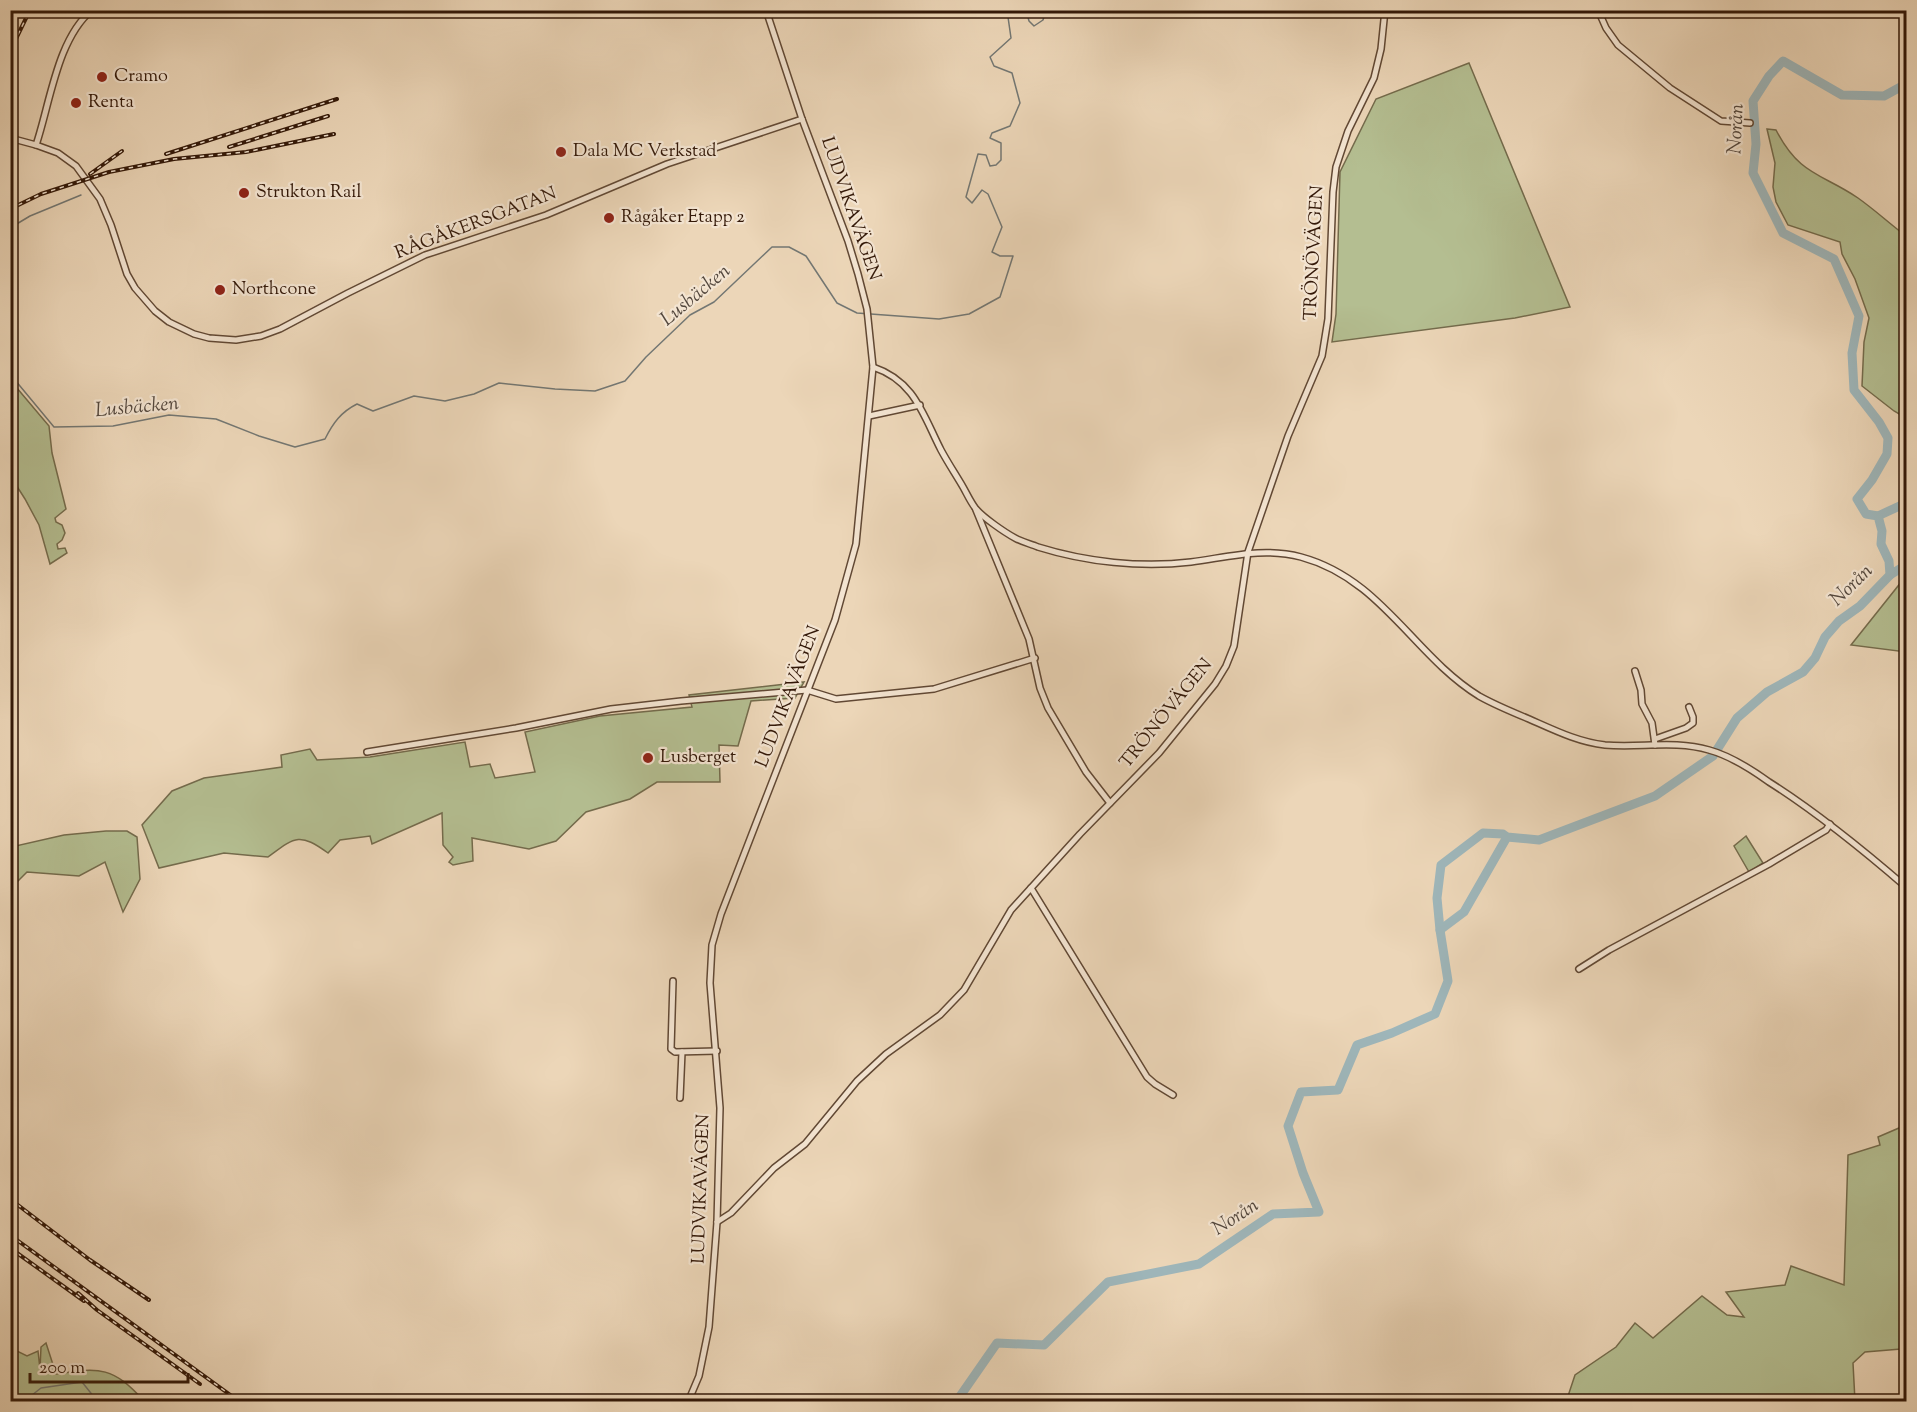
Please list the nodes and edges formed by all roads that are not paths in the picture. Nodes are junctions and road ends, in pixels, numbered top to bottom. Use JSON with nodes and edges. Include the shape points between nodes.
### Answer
{"nodes":[{"id":1,"x":92,"y":10,"type":"edge"},
{"id":2,"x":766,"y":10,"type":"edge"},
{"id":3,"x":1385,"y":10,"type":"edge"},
{"id":4,"x":1598,"y":10,"type":"edge"},
{"id":5,"x":802,"y":119,"type":"junction"},
{"id":6,"x":1750,"y":123,"type":"dead end"},
{"id":7,"x":10,"y":138,"type":"edge"},
{"id":8,"x":36,"y":145,"type":"junction"},
{"id":9,"x":873,"y":367,"type":"junction"},
{"id":10,"x":920,"y":405,"type":"junction"},
{"id":11,"x":869,"y":416,"type":"junction"},
{"id":12,"x":976,"y":509,"type":"junction"},
{"id":13,"x":1248,"y":552,"type":"junction"},
{"id":14,"x":1035,"y":658,"type":"junction"},
{"id":15,"x":1635,"y":671,"type":"dead end"},
{"id":16,"x":807,"y":690,"type":"junction"},
{"id":17,"x":1689,"y":707,"type":"dead end"},
{"id":18,"x":1655,"y":742,"type":"junction"},
{"id":19,"x":367,"y":752,"type":"dead end"},
{"id":20,"x":1110,"y":803,"type":"junction"},
{"id":21,"x":1830,"y":825,"type":"junction"},
{"id":22,"x":1906,"y":886,"type":"edge"},
{"id":23,"x":1031,"y":888,"type":"junction"},
{"id":24,"x":1579,"y":969,"type":"dead end"},
{"id":25,"x":674,"y":981,"type":"dead end"},
{"id":26,"x":717,"y":1051,"type":"junction"},
{"id":27,"x":682,"y":1052,"type":"junction"},
{"id":28,"x":1173,"y":1095,"type":"dead end"},
{"id":29,"x":680,"y":1098,"type":"dead end"},
{"id":30,"x":717,"y":1222,"type":"junction"},
{"id":31,"x":688,"y":1401,"type":"edge"}],
"edges":[{"from":1,"to":8,"type":"street","via":[[78,24],[66,47]]},
{"from":2,"to":5,"type":"street","name":"LUDVIKAVÄGEN"},
{"from":3,"to":13,"type":"street","name":"TRÖNÖVÄGEN","via":[[1374,78],[1348,130],[1336,167],[1322,356],[1288,436]]},
{"from":4,"to":6,"type":"street","via":[[1618,45],[1670,88],[1720,121]]},
{"from":5,"to":8,"type":"street","name":"RÅGÅKERSGATAN","via":[[667,164],[546,215],[425,255],[280,329],[236,340],[194,334],[155,310],[127,274],[100,199],[76,166],[58,153]]},
{"from":5,"to":9,"type":"street","name":"LUDVIKAVÄGEN","via":[[848,240],[867,309]]},
{"from":7,"to":8,"type":"street","name":"RÅGÅKERSGATAN"},
{"from":9,"to":10,"type":"street","via":[[901,383]]},
{"from":9,"to":11,"type":"street","name":"LUDVIKAVÄGEN"},
{"from":10,"to":11,"type":"street"},
{"from":10,"to":12,"type":"street"},
{"from":11,"to":16,"type":"street","name":"LUDVIKAVÄGEN","via":[[856,544],[835,620]]},
{"from":12,"to":13,"type":"street","via":[[1017,540],[1069,555],[1136,565],[1189,562]]},
{"from":12,"to":14,"type":"street"},
{"from":13,"to":18,"type":"street","via":[[1293,555],[1341,574],[1382,604],[1454,678],[1500,706],[1581,741],[1616,746]]},
{"from":13,"to":20,"type":"street","name":"TRÖNÖVÄGEN","via":[[1234,646],[1226,666],[1159,753]]},
{"from":14,"to":16,"type":"street","via":[[934,689],[836,699]]},
{"from":14,"to":20,"type":"street","via":[[1048,708],[1086,772]]},
{"from":15,"to":18,"type":"street"},
{"from":16,"to":19,"type":"street","via":[[611,710]]},
{"from":16,"to":26,"type":"street","name":"LUDVIKAVÄGEN","via":[[714,939],[710,983]]},
{"from":17,"to":18,"type":"street","via":[[1693,723]]},
{"from":18,"to":21,"type":"street","via":[[1704,748],[1732,759]]},
{"from":20,"to":23,"type":"street","name":"TRÖNÖVÄGEN"},
{"from":21,"to":22,"type":"street"},
{"from":21,"to":24,"type":"street","via":[[1769,864]]},
{"from":23,"to":28,"type":"street","via":[[1147,1077]]},
{"from":23,"to":30,"type":"street","name":"TRÖNÖVÄGEN","via":[[1011,910],[964,990],[940,1015],[886,1054],[857,1081],[805,1144]]},
{"from":25,"to":27,"type":"street","via":[[670,1043],[672,1051]]},
{"from":26,"to":27,"type":"street"},
{"from":26,"to":30,"type":"street","name":"LUDVIKAVÄGEN"},
{"from":27,"to":29,"type":"street"},
{"from":30,"to":31,"type":"street","name":"LUDVIKAVÄGEN","via":[[710,1327],[699,1376]]}]}
